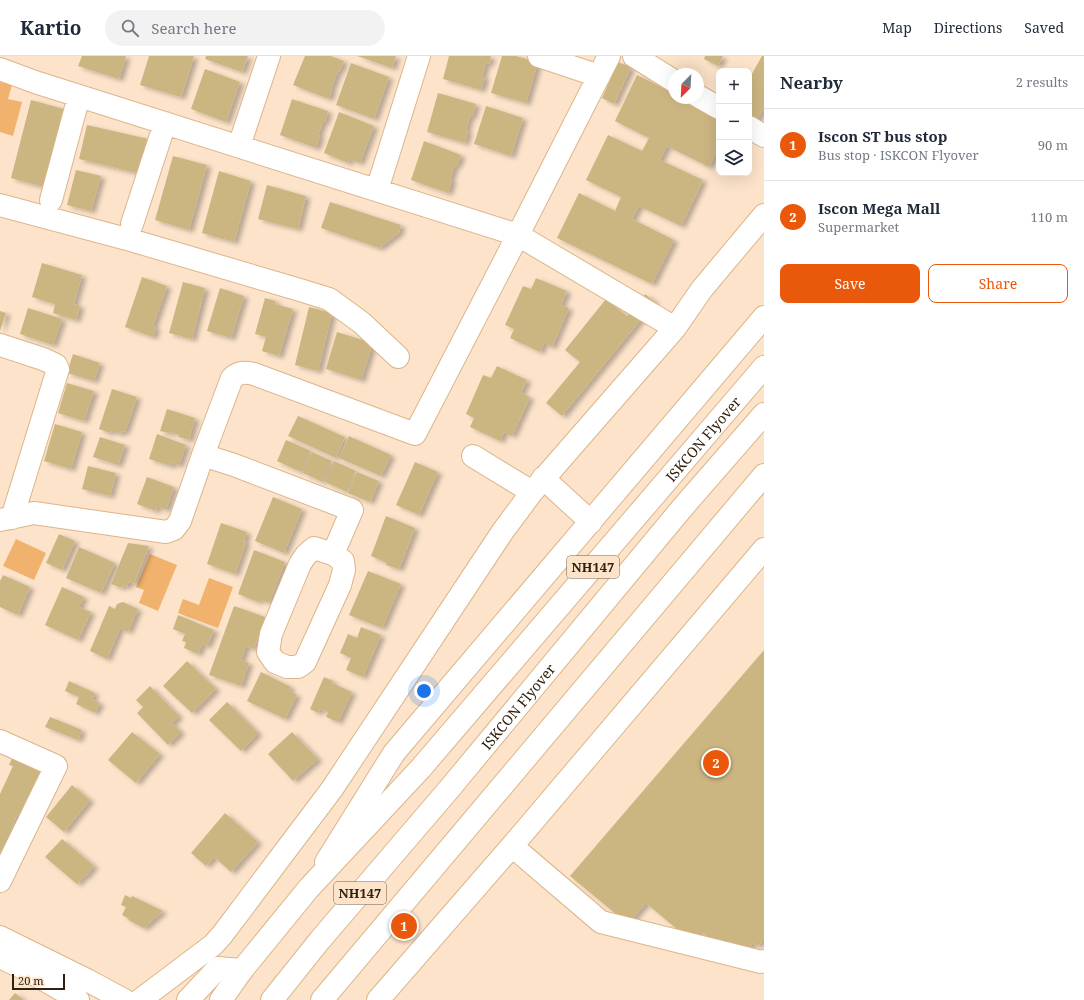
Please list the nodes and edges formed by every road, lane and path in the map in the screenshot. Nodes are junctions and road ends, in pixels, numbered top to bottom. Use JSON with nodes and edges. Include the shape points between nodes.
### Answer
{"nodes":[{"id":1,"x":269,"y":56,"type":"edge"},
{"id":2,"x":419,"y":56,"type":"edge"},
{"id":3,"x":539,"y":56,"type":"edge"},
{"id":4,"x":609,"y":56,"type":"edge"},
{"id":5,"x":634,"y":56,"type":"edge"},
{"id":6,"x":0,"y":69,"type":"edge"},
{"id":7,"x":599,"y":76,"type":"junction"},
{"id":8,"x":668,"y":77,"type":"edge"},
{"id":9,"x":79,"y":96,"type":"junction"},
{"id":10,"x":704,"y":99,"type":"edge"},
{"id":11,"x":716,"y":106,"type":"edge"},
{"id":12,"x":165,"y":123,"type":"junction"},
{"id":13,"x":752,"y":129,"type":"edge"},
{"id":14,"x":764,"y":136,"type":"edge"},
{"id":15,"x":239,"y":146,"type":"junction"},
{"id":16,"x":377,"y":190,"type":"junction"},
{"id":17,"x":51,"y":200,"type":"dead end"},
{"id":18,"x":0,"y":205,"type":"edge"},
{"id":19,"x":764,"y":215,"type":"edge"},
{"id":20,"x":132,"y":224,"type":"dead end"},
{"id":21,"x":518,"y":235,"type":"junction"},
{"id":22,"x":764,"y":317,"type":"edge"},
{"id":23,"x":675,"y":328,"type":"junction"},
{"id":24,"x":0,"y":345,"type":"edge"},
{"id":25,"x":398,"y":357,"type":"dead end"},
{"id":26,"x":764,"y":367,"type":"edge"},
{"id":27,"x":764,"y":414,"type":"edge"},
{"id":28,"x":202,"y":455,"type":"junction"},
{"id":29,"x":473,"y":456,"type":"dead end"},
{"id":30,"x":763,"y":479,"type":"edge"},
{"id":31,"x":537,"y":485,"type":"junction"},
{"id":32,"x":6,"y":519,"type":"edge"},
{"id":33,"x":591,"y":522,"type":"junction"},
{"id":34,"x":764,"y":549,"type":"edge"},
{"id":35,"x":333,"y":554,"type":"junction"},
{"id":36,"x":2,"y":748,"type":"edge"},
{"id":37,"x":512,"y":846,"type":"junction"},
{"id":38,"x":0,"y":881,"type":"edge"},
{"id":39,"x":309,"y":888,"type":"junction"},
{"id":40,"x":0,"y":937,"type":"edge"},
{"id":41,"x":0,"y":958,"type":"edge"},
{"id":42,"x":764,"y":961,"type":"edge"},
{"id":43,"x":242,"y":970,"type":"junction"},
{"id":44,"x":204,"y":983,"type":"junction"},
{"id":45,"x":80,"y":992,"type":"edge"},
{"id":46,"x":124,"y":1000,"type":"edge"},
{"id":47,"x":140,"y":1000,"type":"edge"},
{"id":48,"x":149,"y":1000,"type":"edge"},
{"id":49,"x":188,"y":1000,"type":"edge"},
{"id":50,"x":221,"y":1000,"type":"edge"},
{"id":51,"x":272,"y":1000,"type":"edge"},
{"id":52,"x":322,"y":1000,"type":"edge"},
{"id":53,"x":378,"y":1000,"type":"edge"}],
"edges":[{"from":1,"to":15,"type":"main road"},
{"from":2,"to":16,"type":"main road"},
{"from":3,"to":7,"type":"main road"},
{"from":4,"to":7,"type":"main road"},
{"from":5,"to":8,"type":"main road"},
{"from":6,"to":9,"type":"main road"},
{"from":7,"to":21,"type":"main road"},
{"from":9,"to":12,"type":"main road"},
{"from":9,"to":17,"type":"main road"},
{"from":10,"to":11,"type":"main road"},
{"from":12,"to":15,"type":"main road"},
{"from":12,"to":20,"type":"main road"},
{"from":13,"to":14,"type":"main road"},
{"from":15,"to":16,"type":"main road"},
{"from":16,"to":21,"type":"main road"},
{"from":18,"to":25,"type":"main road","via":[[134,241],[329,300],[362,323]]},
{"from":19,"to":23,"type":"main road","via":[[702,289]]},
{"from":21,"to":23,"type":"main road"},
{"from":21,"to":28,"type":"main road","via":[[415,434],[245,372],[232,378]]},
{"from":22,"to":33,"type":"main road"},
{"from":23,"to":31,"type":"main road"},
{"from":24,"to":32,"type":"main road","via":[[43,359],[56,365],[58,369]]},
{"from":26,"to":39,"type":"main road","name":"ISKCON Flyover","number":"NH147","via":[[421,768]]},
{"from":27,"to":51,"type":"main road","name":"ISKCON Flyover","number":"NH147","via":[[683,507]]},
{"from":28,"to":32,"type":"main road","via":[[180,521],[174,529],[166,532],[34,514]]},
{"from":28,"to":35,"type":"main road","via":[[352,510]]},
{"from":29,"to":31,"type":"main road"},
{"from":30,"to":52,"type":"main road"},
{"from":31,"to":33,"type":"main road"},
{"from":31,"to":47,"type":"main road","via":[[503,531],[332,789],[222,935],[213,945]]},
{"from":33,"to":39,"type":"main road","via":[[394,753]]},
{"from":34,"to":37,"type":"main road"},
{"from":35,"to":35,"type":"main road","via":[[343,561],[342,578],[305,662],[298,667],[287,667],[275,662],[268,652],[271,634],[300,564],[314,548]]},
{"from":36,"to":38,"type":"main road","via":[[56,766]]},
{"from":37,"to":42,"type":"main road","via":[[601,922]]},
{"from":37,"to":53,"type":"main road"},
{"from":39,"to":43,"type":"main road","number":"NH147"},
{"from":40,"to":45,"type":"main road"},
{"from":41,"to":45,"type":"main road"},
{"from":43,"to":44,"type":"main road","via":[[218,968]]},
{"from":43,"to":50,"type":"main road","number":"NH147"},
{"from":44,"to":48,"type":"main road"},
{"from":44,"to":49,"type":"main road"},
{"from":45,"to":46,"type":"main road"}]}
